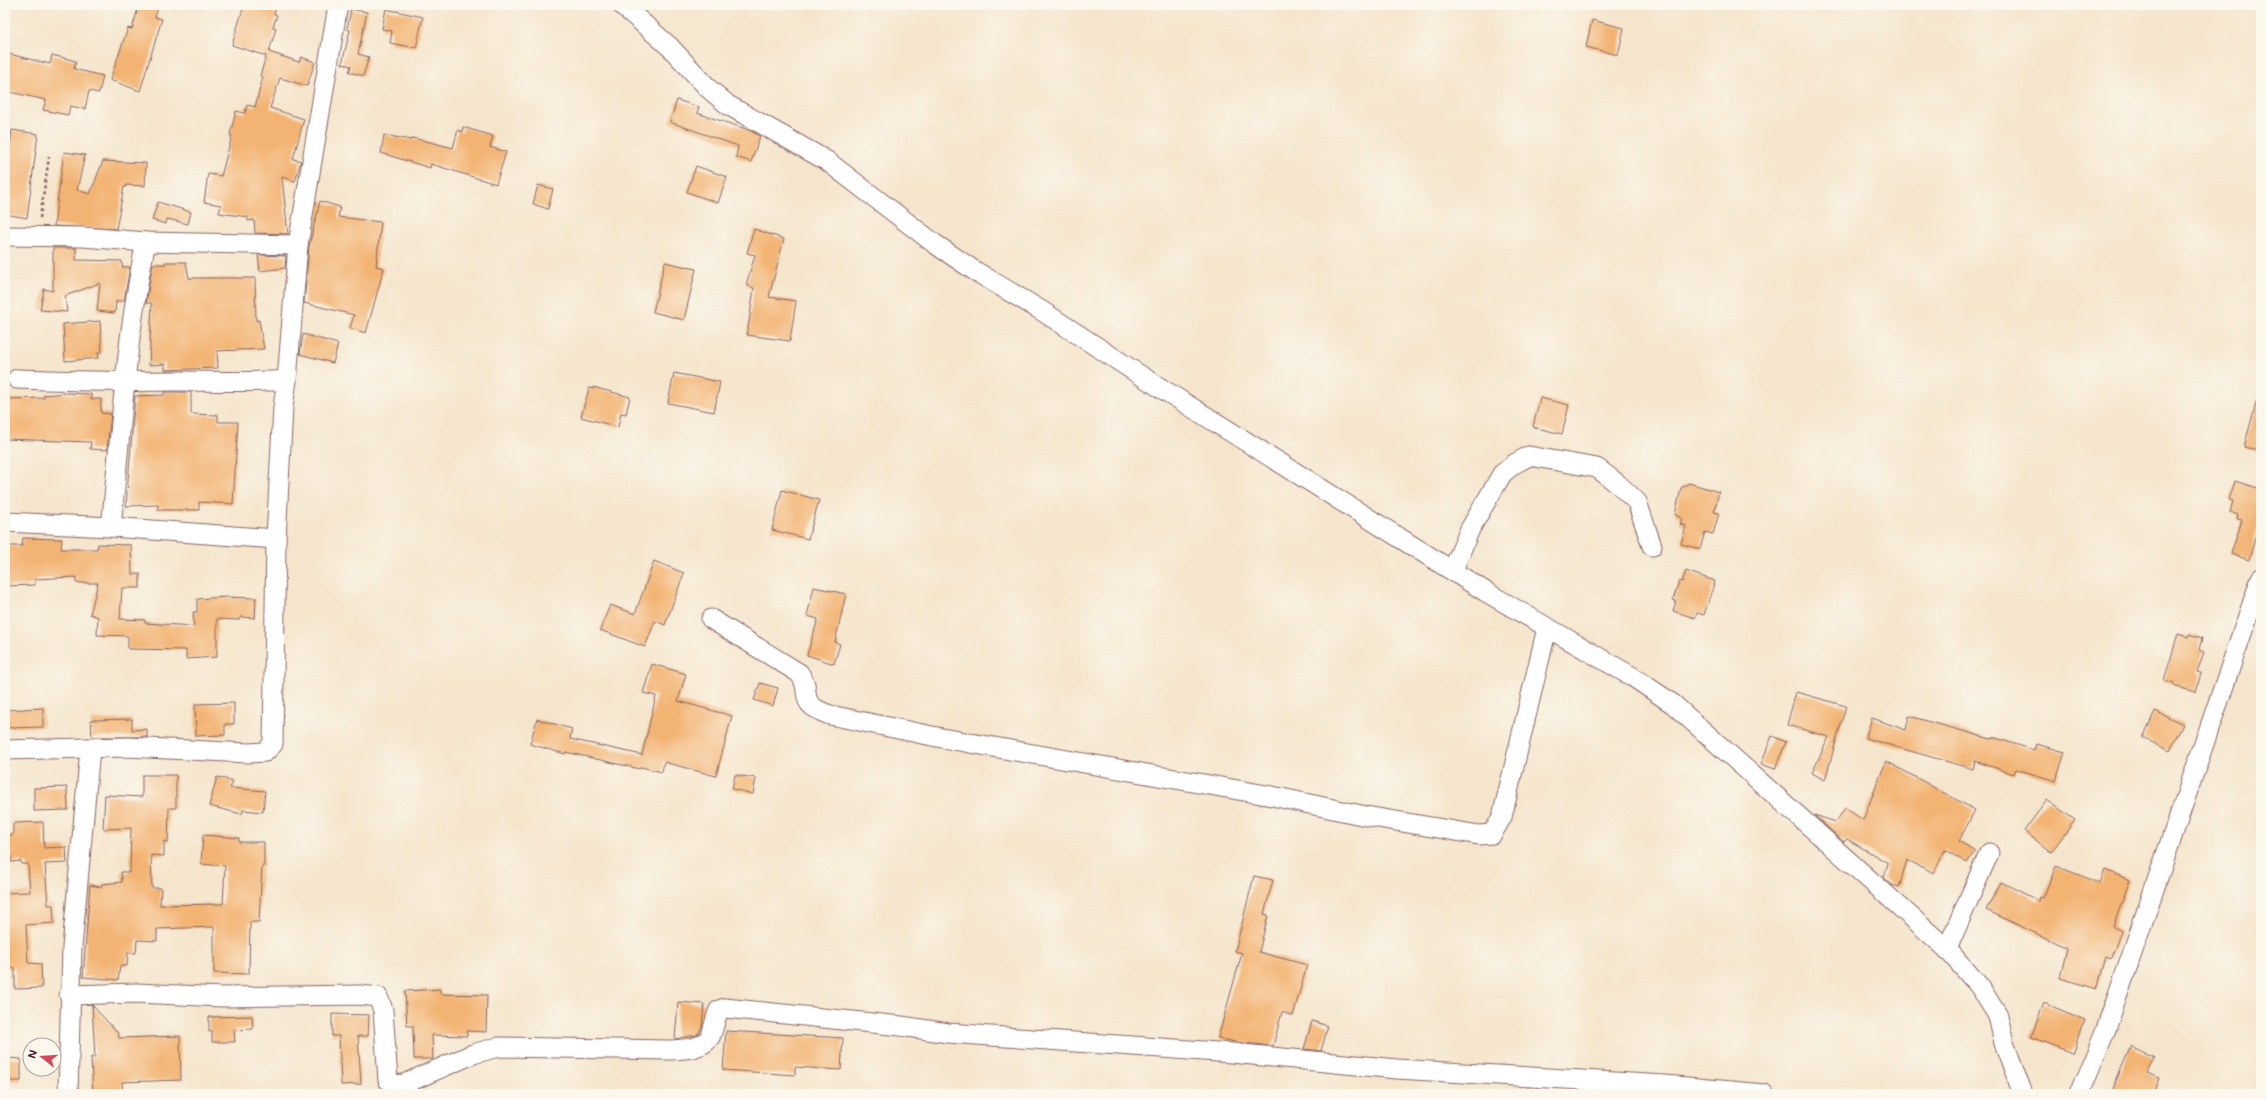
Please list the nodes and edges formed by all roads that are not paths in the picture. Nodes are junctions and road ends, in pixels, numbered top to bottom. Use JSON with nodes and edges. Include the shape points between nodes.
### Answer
{"nodes":[{"id":1,"x":338,"y":5,"type":"edge"},
{"id":2,"x":622,"y":5,"type":"edge"},
{"id":3,"x":5,"y":236,"type":"edge"},
{"id":4,"x":146,"y":242,"type":"junction"},
{"id":5,"x":298,"y":245,"type":"junction"},
{"id":6,"x":17,"y":379,"type":"dead end"},
{"id":7,"x":287,"y":380,"type":"junction"},
{"id":8,"x":124,"y":383,"type":"junction"},
{"id":9,"x":5,"y":522,"type":"edge"},
{"id":10,"x":112,"y":527,"type":"junction"},
{"id":11,"x":276,"y":539,"type":"junction"},
{"id":12,"x":1652,"y":546,"type":"dead end"},
{"id":13,"x":1452,"y":570,"type":"junction"},
{"id":14,"x":2261,"y":578,"type":"edge"},
{"id":15,"x":711,"y":619,"type":"dead end"},
{"id":16,"x":1547,"y":628,"type":"junction"},
{"id":17,"x":90,"y":749,"type":"junction"},
{"id":18,"x":5,"y":750,"type":"edge"},
{"id":19,"x":1989,"y":853,"type":"dead end"},
{"id":20,"x":1946,"y":949,"type":"junction"},
{"id":21,"x":69,"y":995,"type":"junction"},
{"id":22,"x":68,"y":1094,"type":"edge"},
{"id":23,"x":1764,"y":1094,"type":"edge"},
{"id":24,"x":2023,"y":1094,"type":"edge"},
{"id":25,"x":2079,"y":1094,"type":"edge"}],
"edges":[{"from":1,"to":5,"type":"street"},
{"from":2,"to":13,"type":"street","via":[[670,47],[709,89],[728,105],[827,161],[975,271]]},
{"from":3,"to":4,"type":"street","via":[[83,237]]},
{"from":4,"to":5,"type":"street"},
{"from":4,"to":8,"type":"street"},
{"from":5,"to":7,"type":"street"},
{"from":6,"to":8,"type":"street"},
{"from":7,"to":8,"type":"street","via":[[252,383]]},
{"from":7,"to":11,"type":"street","via":[[283,407]]},
{"from":8,"to":10,"type":"street"},
{"from":9,"to":10,"type":"street"},
{"from":10,"to":11,"type":"street"},
{"from":11,"to":17,"type":"street","via":[[273,660],[275,733],[270,749],[266,752],[240,753],[127,747]]},
{"from":12,"to":13,"type":"street","via":[[1636,502],[1597,468],[1529,456],[1502,474],[1470,529]]},
{"from":13,"to":16,"type":"street"},
{"from":14,"to":25,"type":"street","via":[[2106,1029]]},
{"from":15,"to":16,"type":"street","via":[[799,673],[803,678],[809,704],[815,710],[830,715],[942,738],[1479,835],[1492,834],[1502,817]]},
{"from":16,"to":20,"type":"street","via":[[1633,677],[1673,704]]},
{"from":17,"to":18,"type":"street"},
{"from":17,"to":21,"type":"street"},
{"from":19,"to":20,"type":"street"},
{"from":20,"to":24,"type":"street","via":[[1980,987],[1998,1016],[2004,1043]]},
{"from":21,"to":22,"type":"street"},
{"from":21,"to":23,"type":"street","via":[[137,993],[378,997],[383,1010],[388,1080],[394,1085],[404,1084],[473,1054],[498,1047],[669,1050],[693,1047],[707,1040],[719,1010],[725,1008],[901,1026],[948,1034]]}]}
